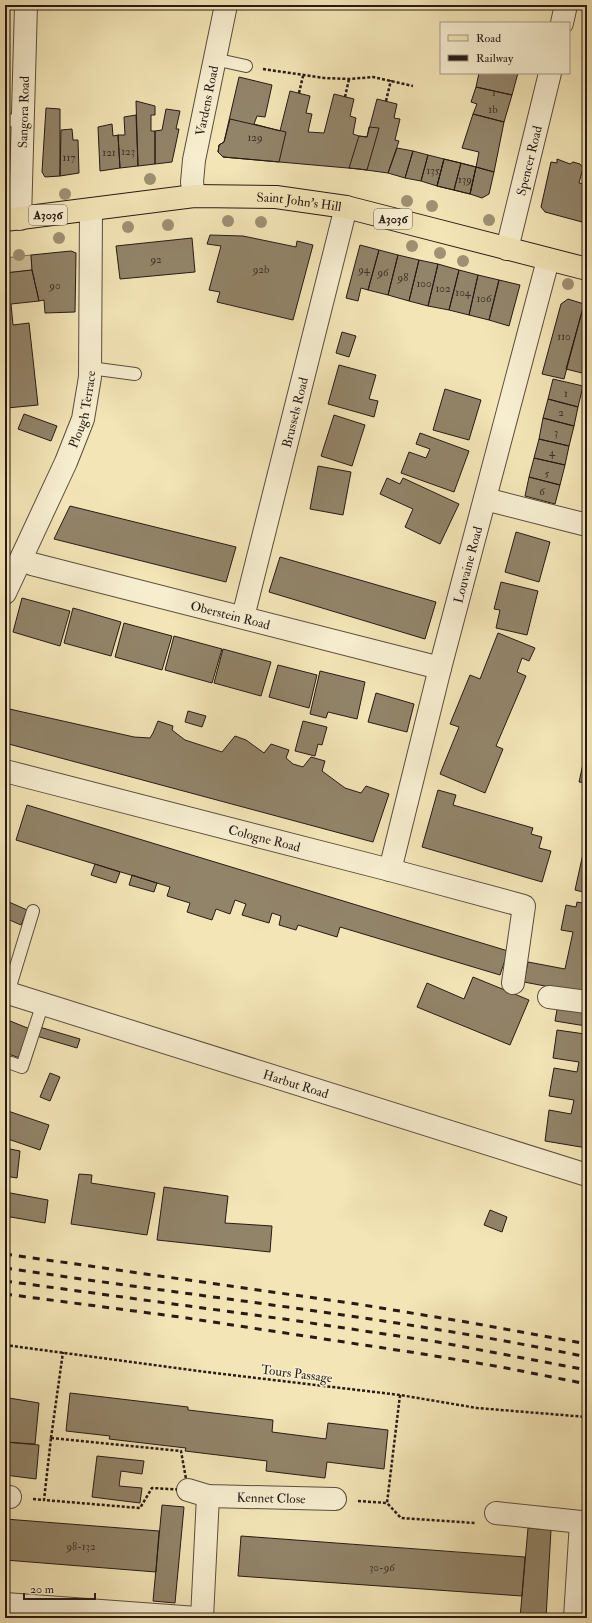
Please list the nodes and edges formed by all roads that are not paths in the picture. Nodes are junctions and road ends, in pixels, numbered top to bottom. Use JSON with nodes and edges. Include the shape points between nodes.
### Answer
{"nodes":[{"id":1,"x":26,"y":5,"type":"edge"},
{"id":2,"x":226,"y":5,"type":"edge"},
{"id":3,"x":566,"y":5,"type":"edge"},
{"id":4,"x":562,"y":22,"type":"edge"},
{"id":5,"x":214,"y":59,"type":"junction"},
{"id":6,"x":246,"y":66,"type":"road end"},
{"id":7,"x":550,"y":74,"type":"edge"},
{"id":8,"x":14,"y":120,"type":"edge"},
{"id":9,"x":194,"y":196,"type":"junction"},
{"id":10,"x":346,"y":207,"type":"junction"},
{"id":11,"x":90,"y":210,"type":"junction"},
{"id":12,"x":12,"y":219,"type":"edge"},
{"id":13,"x":507,"y":248,"type":"junction"},
{"id":14,"x":548,"y":260,"type":"junction"},
{"id":15,"x":587,"y":269,"type":"edge"},
{"id":16,"x":90,"y":368,"type":"junction"},
{"id":17,"x":135,"y":374,"type":"dead end"},
{"id":18,"x":486,"y":499,"type":"junction"},
{"id":19,"x":587,"y":525,"type":"edge"},
{"id":20,"x":21,"y":559,"type":"junction"},
{"id":21,"x":5,"y":593,"type":"edge"},
{"id":22,"x":243,"y":617,"type":"junction"},
{"id":23,"x":440,"y":668,"type":"junction"},
{"id":24,"x":5,"y":771,"type":"edge"},
{"id":25,"x":390,"y":870,"type":"junction"},
{"id":26,"x":33,"y":911,"type":"dead end"},
{"id":27,"x":512,"y":982,"type":"dead end"},
{"id":28,"x":6,"y":992,"type":"edge"},
{"id":29,"x":549,"y":997,"type":"dead end"},
{"id":30,"x":587,"y":1002,"type":"edge"},
{"id":31,"x":43,"y":1004,"type":"junction"},
{"id":32,"x":11,"y":1063,"type":"dead end"},
{"id":33,"x":587,"y":1175,"type":"edge"},
{"id":34,"x":335,"y":1499,"type":"road end"},
{"id":35,"x":489,"y":1518,"type":"road end"},
{"id":36,"x":584,"y":1522,"type":"edge"},
{"id":37,"x":5,"y":1604,"type":"edge"},
{"id":38,"x":158,"y":1617,"type":"edge"},
{"id":39,"x":197,"y":1618,"type":"edge"},
{"id":40,"x":202,"y":1618,"type":"edge"},
{"id":41,"x":575,"y":1618,"type":"edge"}],
"edges":[{"from":1,"to":8,"type":"street","name":"Sangora Road"},
{"from":2,"to":5,"type":"street","name":"Vardens Road"},
{"from":3,"to":4,"type":"street"},
{"from":5,"to":6,"type":"lane"},
{"from":5,"to":9,"type":"street","name":"Vardens Road","via":[[194,160]]},
{"from":7,"to":13,"type":"street","name":"Spencer Road"},
{"from":8,"to":12,"type":"street","name":"Sangora Road"},
{"from":9,"to":10,"type":"main road","name":"Saint John's Hill","number":"A3036","via":[[276,197]]},
{"from":9,"to":11,"type":"main road","name":"Saint John's Hill","number":"A3036"},
{"from":10,"to":13,"type":"main road","name":"Saint John's Hill","number":"A3036"},
{"from":10,"to":22,"type":"street","name":"Brussels Road"},
{"from":11,"to":12,"type":"main road","name":"Saint John's Hill","number":"A3036"},
{"from":11,"to":16,"type":"street","name":"Plough Terrace"},
{"from":13,"to":14,"type":"main road","name":"Saint John's Hill","number":"A3036"},
{"from":14,"to":15,"type":"main road","name":"Saint John's Hill","number":"A3036"},
{"from":14,"to":18,"type":"street","name":"Louvaine Road"},
{"from":16,"to":17,"type":"lane"},
{"from":16,"to":20,"type":"street","name":"Plough Terrace","via":[[83,419]]},
{"from":18,"to":19,"type":"street"},
{"from":18,"to":23,"type":"street","name":"Louvaine Road"},
{"from":20,"to":21,"type":"street","name":"Plough Terrace"},
{"from":20,"to":22,"type":"street","name":"Oberstein Road","via":[[32,564]]},
{"from":22,"to":23,"type":"street","name":"Oberstein Road"},
{"from":23,"to":25,"type":"street","name":"Louvaine Road"},
{"from":24,"to":25,"type":"street","name":"Cologne Road"},
{"from":25,"to":27,"type":"street","name":"Cologne Road","via":[[524,906]]},
{"from":26,"to":28,"type":"lane"},
{"from":28,"to":31,"type":"street","name":"Harbut Road"},
{"from":29,"to":30,"type":"street"},
{"from":31,"to":32,"type":"lane","via":[[22,1066]]},
{"from":31,"to":33,"type":"street","name":"Harbut Road"},
{"from":34,"to":40,"type":"street","name":"Kennet Close","via":[[198,1493]]},
{"from":35,"to":36,"type":"street"},
{"from":36,"to":41,"type":"street"},
{"from":37,"to":38,"type":"street"},
{"from":38,"to":39,"type":"street"}]}
